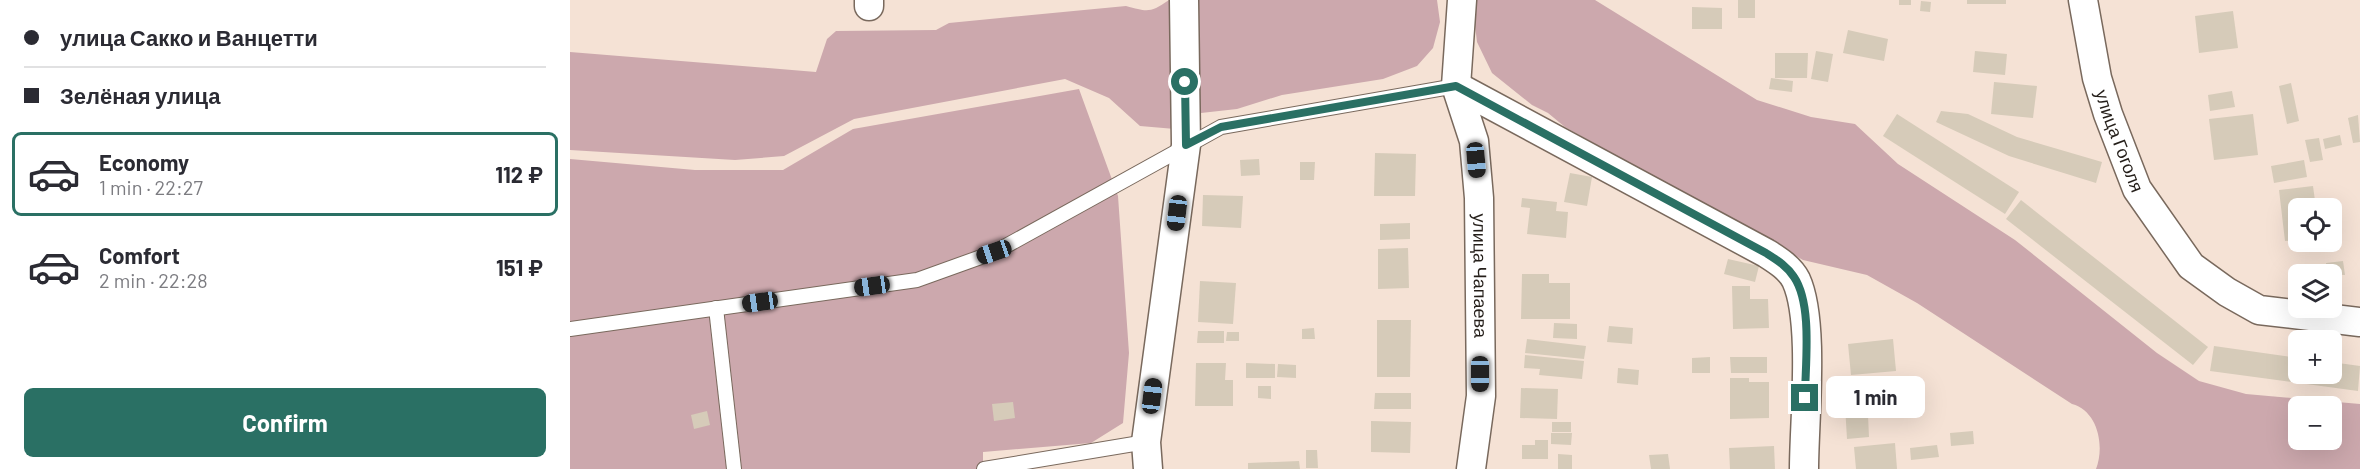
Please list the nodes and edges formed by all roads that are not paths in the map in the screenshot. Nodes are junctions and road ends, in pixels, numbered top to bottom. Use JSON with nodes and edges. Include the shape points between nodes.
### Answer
{"nodes":[{"id":1,"x":1184,"y":0,"type":"edge"},
{"id":2,"x":1462,"y":0,"type":"edge"},
{"id":3,"x":2083,"y":0,"type":"edge"},
{"id":4,"x":1456,"y":86,"type":"junction"},
{"id":5,"x":1186,"y":145,"type":"junction"},
{"id":6,"x":716,"y":308,"type":"junction"},
{"id":7,"x":2360,"y":322,"type":"edge"},
{"id":8,"x":570,"y":329,"type":"edge"},
{"id":9,"x":1147,"y":455,"type":"edge"},
{"id":10,"x":734,"y":469,"type":"edge"},
{"id":11,"x":989,"y":469,"type":"edge"},
{"id":12,"x":1471,"y":469,"type":"edge"},
{"id":13,"x":1804,"y":469,"type":"edge"}],
"edges":[{"from":1,"to":5,"type":"street"},
{"from":2,"to":4,"type":"street"},
{"from":3,"to":7,"type":"street","name":"улица Гоголя","via":[[2105,105],[2137,189],[2191,266],[2259,310]]},
{"from":4,"to":5,"type":"lane","via":[[1221,127]]},
{"from":4,"to":12,"type":"street","name":"улица Чапаева","via":[[1474,141],[1479,198],[1480,396]]},
{"from":4,"to":13,"type":"street","via":[[1785,266],[1796,279],[1806,328]]},
{"from":5,"to":6,"type":"lane","via":[[994,252],[917,280]]},
{"from":5,"to":9,"type":"street"},
{"from":6,"to":8,"type":"lane"},
{"from":6,"to":10,"type":"lane"},
{"from":9,"to":11,"type":"lane"}]}
